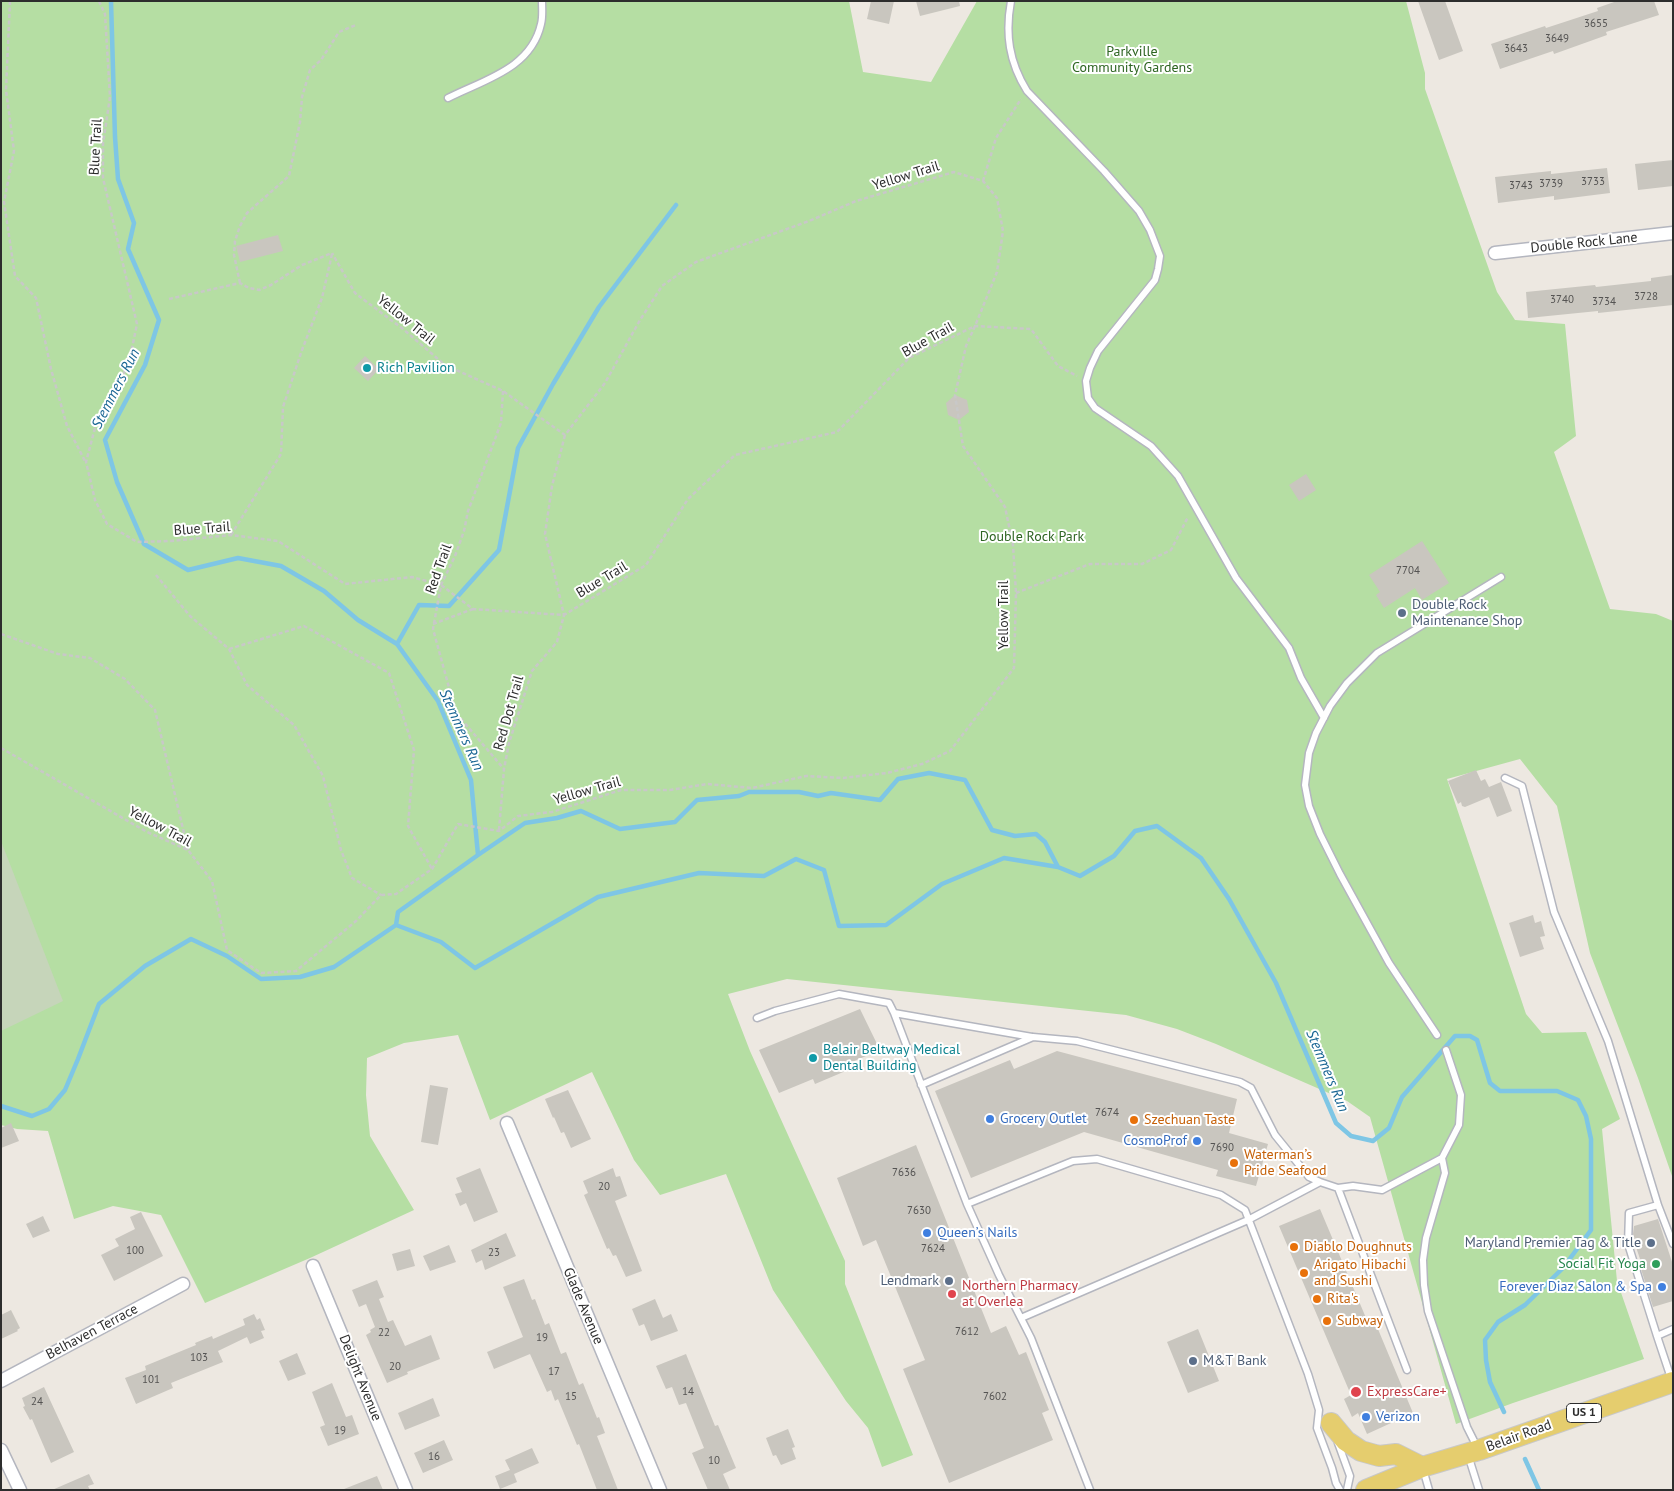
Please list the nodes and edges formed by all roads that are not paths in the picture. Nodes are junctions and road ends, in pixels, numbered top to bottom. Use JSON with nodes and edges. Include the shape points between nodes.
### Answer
{"nodes":[{"id":1,"x":542,"y":1,"type":"edge"},
{"id":2,"x":1011,"y":1,"type":"edge"},
{"id":3,"x":448,"y":98,"type":"dead end"},
{"id":4,"x":1673,"y":233,"type":"edge"},
{"id":5,"x":1495,"y":253,"type":"dead end"},
{"id":6,"x":1501,"y":577,"type":"dead end"},
{"id":7,"x":1324,"y":718,"type":"junction"},
{"id":8,"x":1505,"y":778,"type":"dead end"},
{"id":9,"x":894,"y":1013,"type":"junction"},
{"id":10,"x":757,"y":1018,"type":"dead end"},
{"id":11,"x":1437,"y":1035,"type":"dead end"},
{"id":12,"x":1033,"y":1037,"type":"junction"},
{"id":13,"x":1446,"y":1050,"type":"dead end"},
{"id":14,"x":921,"y":1085,"type":"junction"},
{"id":15,"x":506,"y":1123,"type":"dead end"},
{"id":16,"x":1442,"y":1158,"type":"junction"},
{"id":17,"x":1320,"y":1182,"type":"junction"},
{"id":18,"x":1338,"y":1188,"type":"junction"},
{"id":19,"x":967,"y":1204,"type":"junction"},
{"id":20,"x":1658,"y":1205,"type":"junction"},
{"id":21,"x":1248,"y":1220,"type":"junction"},
{"id":22,"x":1673,"y":1244,"type":"edge"},
{"id":23,"x":314,"y":1266,"type":"dead end"},
{"id":24,"x":182,"y":1284,"type":"dead end"},
{"id":25,"x":1021,"y":1318,"type":"junction"},
{"id":26,"x":1673,"y":1329,"type":"edge"},
{"id":27,"x":1657,"y":1336,"type":"junction"},
{"id":28,"x":1407,"y":1370,"type":"dead end"},
{"id":29,"x":1,"y":1381,"type":"edge"},
{"id":30,"x":1673,"y":1382,"type":"edge"},
{"id":31,"x":1325,"y":1416,"type":"junction"},
{"id":32,"x":1,"y":1450,"type":"edge"},
{"id":33,"x":1473,"y":1452,"type":"junction"},
{"id":34,"x":1422,"y":1467,"type":"junction"},
{"id":35,"x":1091,"y":1489,"type":"edge"},
{"id":36,"x":20,"y":1490,"type":"edge"},
{"id":37,"x":406,"y":1490,"type":"edge"},
{"id":38,"x":660,"y":1490,"type":"edge"},
{"id":39,"x":1340,"y":1490,"type":"edge"},
{"id":40,"x":1347,"y":1490,"type":"edge"},
{"id":41,"x":1366,"y":1490,"type":"edge"},
{"id":42,"x":1430,"y":1490,"type":"edge"},
{"id":43,"x":1479,"y":1490,"type":"edge"}],
"edges":[{"from":1,"to":3,"type":"lane","via":[[538,37],[523,58],[500,75]]},
{"from":2,"to":7,"type":"lane","via":[[1008,38],[1018,76],[1027,91],[1139,211],[1160,256],[1155,280],[1098,352],[1086,381],[1088,398],[1095,408],[1151,446],[1178,476],[1236,578],[1289,648],[1301,678]]},
{"from":4,"to":5,"type":"street","name":"Double Rock Lane"},
{"from":6,"to":7,"type":"lane","via":[[1377,653],[1347,683]]},
{"from":7,"to":11,"type":"lane","via":[[1309,753],[1305,785],[1309,806],[1340,874],[1389,963]]},
{"from":8,"to":20,"type":"lane","via":[[1522,786],[1554,912],[1608,1041]]},
{"from":9,"to":10,"type":"lane","via":[[889,1003],[839,994]]},
{"from":9,"to":12,"type":"lane"},
{"from":9,"to":14,"type":"lane"},
{"from":12,"to":14,"type":"lane"},
{"from":12,"to":17,"type":"lane","via":[[1077,1041],[1246,1085],[1254,1092],[1275,1135],[1309,1178]]},
{"from":13,"to":16,"type":"lane","via":[[1461,1095],[1459,1125]]},
{"from":14,"to":19,"type":"lane"},
{"from":15,"to":38,"type":"street","name":"Glade Avenue"},
{"from":16,"to":18,"type":"lane","via":[[1382,1190],[1353,1186]]},
{"from":16,"to":33,"type":"lane","via":[[1445,1173],[1426,1238],[1424,1285],[1428,1311]]},
{"from":17,"to":18,"type":"lane"},
{"from":17,"to":21,"type":"lane"},
{"from":18,"to":28,"type":"lane"},
{"from":19,"to":21,"type":"lane","via":[[1073,1161],[1098,1159],[1222,1195],[1245,1210]]},
{"from":19,"to":25,"type":"lane"},
{"from":20,"to":22,"type":"lane"},
{"from":20,"to":27,"type":"lane","via":[[1629,1213],[1628,1244]]},
{"from":21,"to":25,"type":"lane"},
{"from":21,"to":31,"type":"lane"},
{"from":23,"to":37,"type":"street","name":"Delight Avenue"},
{"from":24,"to":29,"type":"street","name":"Belhaven Terrace"},
{"from":25,"to":35,"type":"lane"},
{"from":26,"to":27,"type":"lane"},
{"from":27,"to":30,"type":"lane"},
{"from":30,"to":33,"type":"main road","name":"Belair Road","number":"US 1"},
{"from":31,"to":34,"type":"main road","via":[[1346,1441],[1361,1451],[1379,1456],[1396,1454]]},
{"from":31,"to":39,"type":"lane","via":[[1317,1428]]},
{"from":31,"to":40,"type":"lane","via":[[1350,1476]]},
{"from":32,"to":36,"type":"street"},
{"from":33,"to":34,"type":"main road","name":"Belair Road","number":"US 1"},
{"from":33,"to":43,"type":"lane"},
{"from":34,"to":41,"type":"main road","name":"Belair Road","number":"US 1"},
{"from":34,"to":42,"type":"lane"}]}
